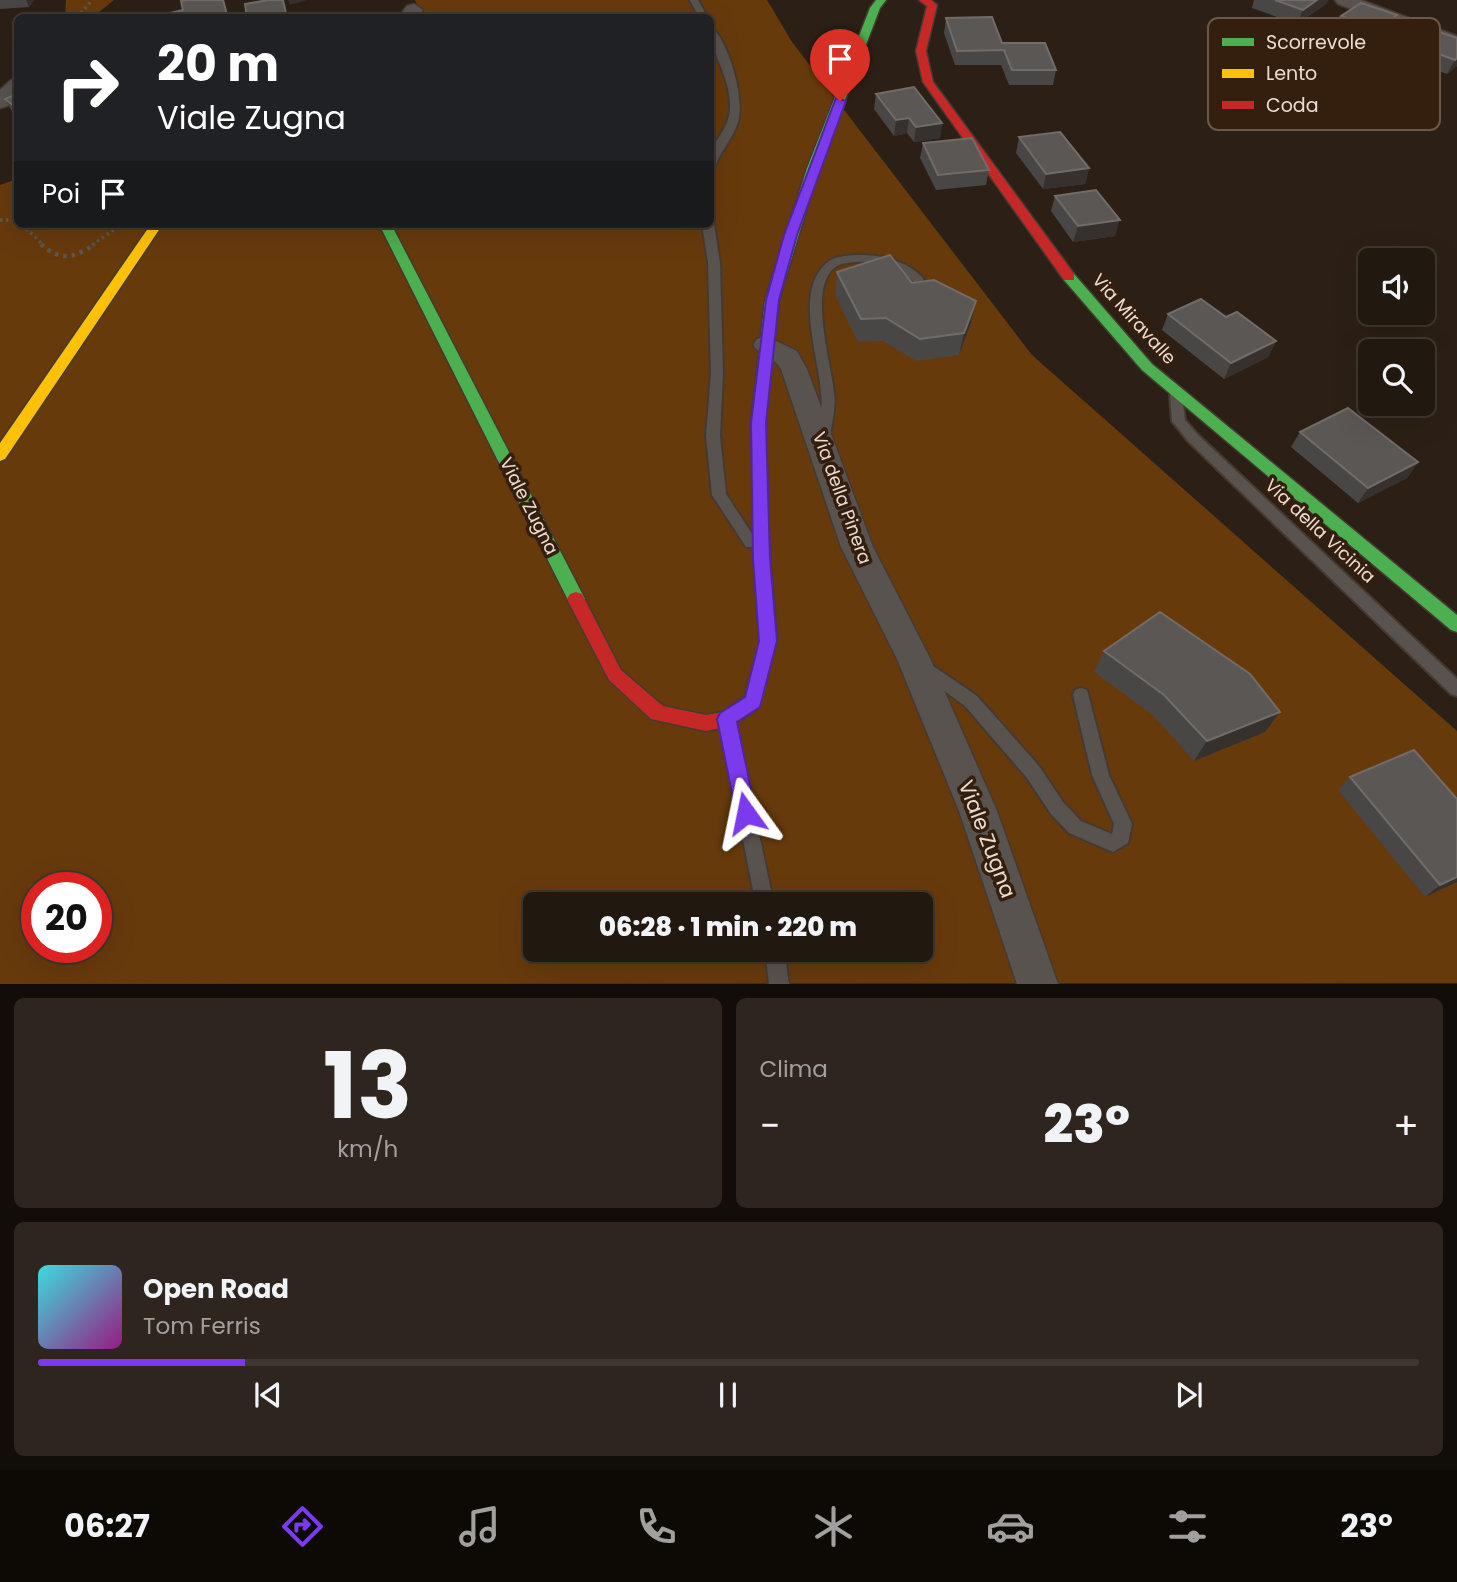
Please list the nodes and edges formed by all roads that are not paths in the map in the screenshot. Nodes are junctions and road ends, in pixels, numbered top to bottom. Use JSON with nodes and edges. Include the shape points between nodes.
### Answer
{"nodes":[{"id":1,"x":881,"y":0,"type":"edge"},
{"id":2,"x":924,"y":0,"type":"edge"},
{"id":3,"x":1344,"y":0,"type":"edge"},
{"id":4,"x":1391,"y":18,"type":"edge"},
{"id":5,"x":714,"y":35,"type":"edge"},
{"id":6,"x":1440,"y":37,"type":"edge"},
{"id":7,"x":1457,"y":43,"type":"edge"},
{"id":8,"x":14,"y":88,"type":"edge"},
{"id":9,"x":0,"y":102,"type":"edge"},
{"id":10,"x":714,"y":158,"type":"edge"},
{"id":11,"x":154,"y":228,"type":"edge"},
{"id":12,"x":387,"y":228,"type":"edge"},
{"id":13,"x":709,"y":228,"type":"edge"},
{"id":14,"x":918,"y":279,"type":"edge"},
{"id":15,"x":766,"y":345,"type":"junction"},
{"id":16,"x":1176,"y":391,"type":"junction"},
{"id":17,"x":822,"y":443,"type":"junction"},
{"id":18,"x":0,"y":455,"type":"edge"},
{"id":19,"x":762,"y":559,"type":"junction"},
{"id":20,"x":1457,"y":625,"type":"edge"},
{"id":21,"x":913,"y":658,"type":"junction"},
{"id":22,"x":1457,"y":689,"type":"edge"},
{"id":23,"x":1081,"y":695,"type":"dead end"},
{"id":24,"x":727,"y":719,"type":"junction"},
{"id":25,"x":762,"y":892,"type":"edge"},
{"id":26,"x":776,"y":962,"type":"edge"},
{"id":27,"x":779,"y":984,"type":"edge"},
{"id":28,"x":1038,"y":984,"type":"edge"}],
"edges":[{"from":1,"to":15,"type":"street","via":[[790,235],[772,300]]},
{"from":2,"to":16,"type":"street","name":"Via Miravalle","via":[[932,5],[920,62],[928,82],[1067,274],[1147,367]]},
{"from":3,"to":4,"type":"street"},
{"from":5,"to":10,"type":"lane","via":[[723,49],[732,84],[734,117]]},
{"from":6,"to":7,"type":"street"},
{"from":8,"to":9,"type":"street"},
{"from":11,"to":18,"type":"street"},
{"from":12,"to":24,"type":"street","name":"Viale Zugna","via":[[615,675],[657,713],[706,723]]},
{"from":13,"to":19,"type":"lane","via":[[714,263],[717,373],[713,436],[719,495]]},
{"from":14,"to":17,"type":"lane","via":[[898,263],[882,258],[836,261],[825,270],[817,292],[820,355],[828,394]]},
{"from":15,"to":17,"type":"street","name":"Via della Pinera","via":[[788,357]]},
{"from":15,"to":19,"type":"street","via":[[758,423]]},
{"from":16,"to":20,"type":"street","name":"Via Miravalle"},
{"from":16,"to":22,"type":"lane","name":"Via della Vicinia","via":[[1179,421],[1193,438]]},
{"from":17,"to":21,"type":"street","name":"Via della Pinera","via":[[857,547]]},
{"from":19,"to":24,"type":"street","via":[[768,641],[753,701]]},
{"from":21,"to":23,"type":"lane","via":[[978,709],[1075,827],[1113,843],[1122,837],[1123,824],[1101,775]]},
{"from":21,"to":28,"type":"street","name":"Viale Zugna","via":[[978,811]]},
{"from":24,"to":25,"type":"lane"},
{"from":26,"to":27,"type":"lane"}]}
